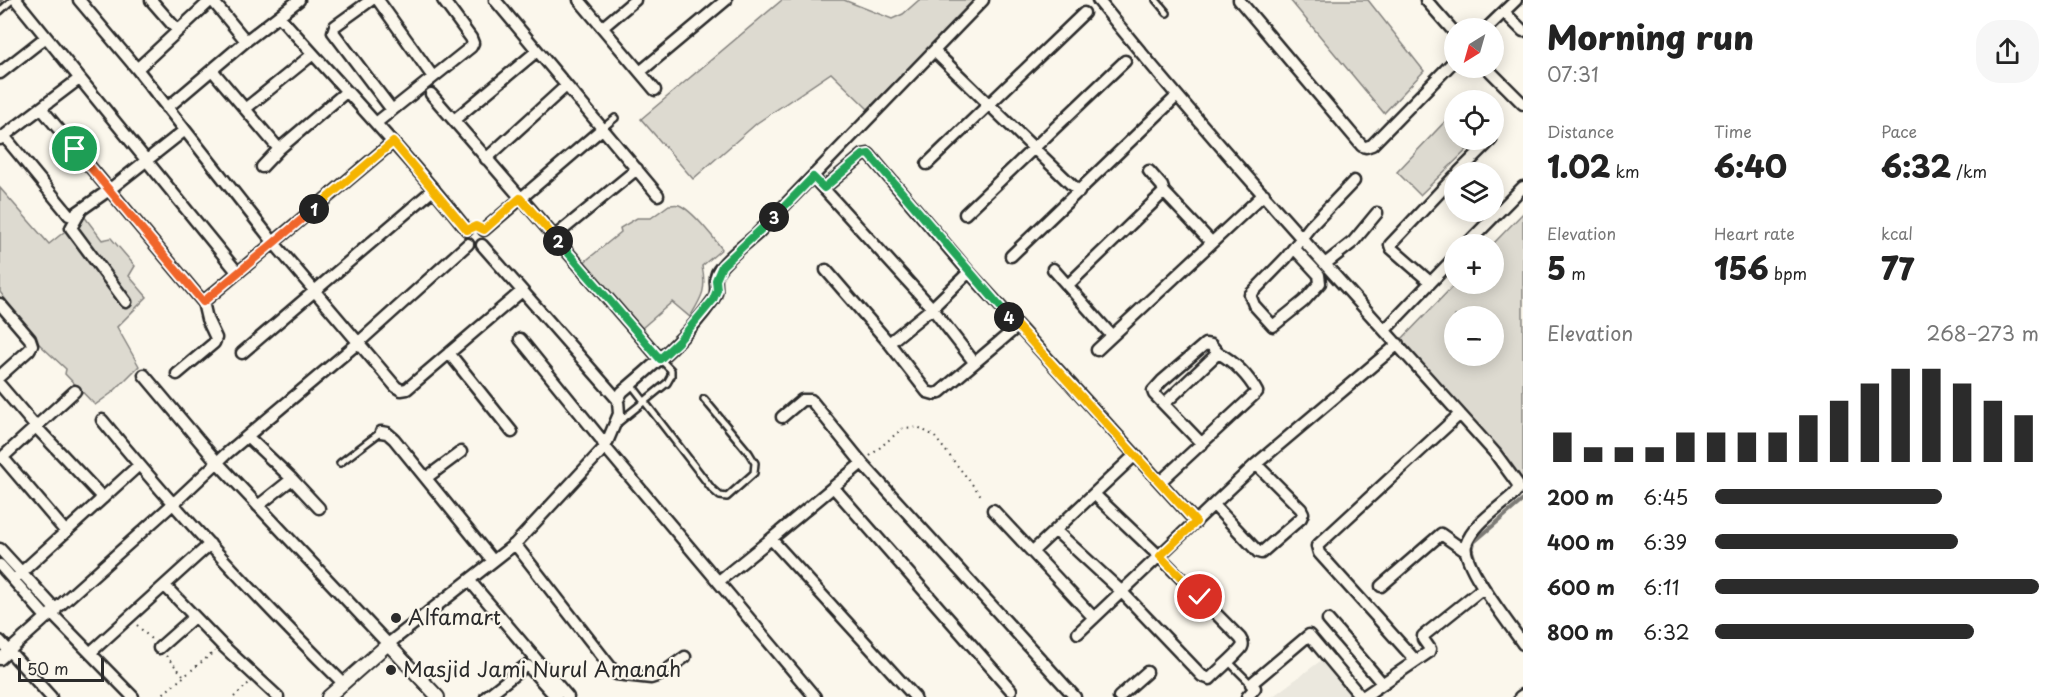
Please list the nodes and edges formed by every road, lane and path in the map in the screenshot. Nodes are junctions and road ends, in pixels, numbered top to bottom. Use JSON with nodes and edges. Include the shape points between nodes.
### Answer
{"nodes":[{"id":1,"x":79,"y":0,"type":"edge"},
{"id":2,"x":151,"y":0,"type":"edge"},
{"id":3,"x":211,"y":0,"type":"edge"},
{"id":4,"x":299,"y":0,"type":"edge"},
{"id":5,"x":371,"y":0,"type":"edge"},
{"id":6,"x":378,"y":0,"type":"edge"},
{"id":7,"x":443,"y":0,"type":"edge"},
{"id":8,"x":495,"y":0,"type":"edge"},
{"id":9,"x":579,"y":0,"type":"edge"},
{"id":10,"x":635,"y":0,"type":"edge"},
{"id":11,"x":726,"y":0,"type":"edge"},
{"id":12,"x":983,"y":0,"type":"edge"},
{"id":13,"x":1098,"y":0,"type":"edge"},
{"id":14,"x":1156,"y":0,"type":"edge"},
{"id":15,"x":1239,"y":0,"type":"edge"},
{"id":16,"x":1426,"y":0,"type":"edge"},
{"id":17,"x":1516,"y":0,"type":"edge"},
{"id":18,"x":19,"y":1,"type":"edge"},
{"id":19,"x":0,"y":11,"type":"edge"},
{"id":20,"x":1504,"y":12,"type":"junction"},
{"id":21,"x":1084,"y":13,"type":"dead end"},
{"id":22,"x":1167,"y":13,"type":"dead end"},
{"id":23,"x":279,"y":16,"type":"junction"},
{"id":24,"x":1498,"y":18,"type":"edge"},
{"id":25,"x":1444,"y":20,"type":"edge"},
{"id":26,"x":603,"y":27,"type":"junction"},
{"id":27,"x":178,"y":31,"type":"junction"},
{"id":28,"x":1523,"y":31,"type":"edge"},
{"id":29,"x":46,"y":37,"type":"junction"},
{"id":30,"x":246,"y":41,"type":"junction"},
{"id":31,"x":537,"y":51,"type":"junction"},
{"id":32,"x":934,"y":51,"type":"junction"},
{"id":33,"x":313,"y":54,"type":"junction"},
{"id":34,"x":1125,"y":62,"type":"dead end"},
{"id":35,"x":137,"y":69,"type":"junction"},
{"id":36,"x":212,"y":70,"type":"junction"},
{"id":37,"x":1444,"y":71,"type":"edge"},
{"id":38,"x":640,"y":72,"type":"junction"},
{"id":39,"x":0,"y":73,"type":"edge"},
{"id":40,"x":433,"y":77,"type":"junction"},
{"id":41,"x":1497,"y":78,"type":"edge"},
{"id":42,"x":79,"y":79,"type":"junction"},
{"id":43,"x":566,"y":86,"type":"junction"},
{"id":44,"x":655,"y":90,"type":"dead end"},
{"id":45,"x":346,"y":92,"type":"junction"},
{"id":46,"x":431,"y":94,"type":"dead end"},
{"id":47,"x":1177,"y":96,"type":"junction"},
{"id":48,"x":990,"y":104,"type":"junction"},
{"id":49,"x":1523,"y":105,"type":"edge"},
{"id":50,"x":41,"y":108,"type":"junction"},
{"id":51,"x":167,"y":108,"type":"junction"},
{"id":52,"x":245,"y":109,"type":"junction"},
{"id":53,"x":392,"y":110,"type":"junction"},
{"id":54,"x":615,"y":118,"type":"dead end"},
{"id":55,"x":454,"y":120,"type":"junction"},
{"id":56,"x":603,"y":128,"type":"junction"},
{"id":57,"x":185,"y":130,"type":"junction"},
{"id":58,"x":385,"y":133,"type":"junction"},
{"id":59,"x":2,"y":138,"type":"edge"},
{"id":60,"x":1034,"y":148,"type":"junction"},
{"id":61,"x":279,"y":149,"type":"junction"},
{"id":62,"x":1481,"y":150,"type":"edge"},
{"id":63,"x":486,"y":159,"type":"junction"},
{"id":64,"x":147,"y":161,"type":"junction"},
{"id":65,"x":1469,"y":162,"type":"edge"},
{"id":66,"x":927,"y":164,"type":"dead end"},
{"id":67,"x":262,"y":167,"type":"dead end"},
{"id":68,"x":637,"y":169,"type":"junction"},
{"id":69,"x":1149,"y":171,"type":"dead end"},
{"id":70,"x":813,"y":177,"type":"junction"},
{"id":71,"x":1354,"y":181,"type":"dead end"},
{"id":72,"x":1523,"y":187,"type":"edge"},
{"id":73,"x":824,"y":188,"type":"junction"},
{"id":74,"x":1444,"y":188,"type":"edge"},
{"id":75,"x":434,"y":189,"type":"junction"},
{"id":76,"x":109,"y":190,"type":"junction"},
{"id":77,"x":1079,"y":192,"type":"junction"},
{"id":78,"x":1164,"y":192,"type":"junction"},
{"id":79,"x":1264,"y":194,"type":"junction"},
{"id":80,"x":658,"y":195,"type":"dead end"},
{"id":81,"x":520,"y":198,"type":"junction"},
{"id":82,"x":82,"y":210,"type":"junction"},
{"id":83,"x":1377,"y":213,"type":"dead end"},
{"id":84,"x":965,"y":214,"type":"dead end"},
{"id":85,"x":467,"y":230,"type":"junction"},
{"id":86,"x":484,"y":230,"type":"junction"},
{"id":87,"x":1477,"y":234,"type":"edge"},
{"id":88,"x":555,"y":237,"type":"junction"},
{"id":89,"x":1301,"y":237,"type":"junction"},
{"id":90,"x":1211,"y":242,"type":"junction"},
{"id":91,"x":274,"y":243,"type":"junction"},
{"id":92,"x":468,"y":244,"type":"junction"},
{"id":93,"x":482,"y":245,"type":"junction"},
{"id":94,"x":1294,"y":248,"type":"junction"},
{"id":95,"x":1011,"y":256,"type":"dead end"},
{"id":96,"x":1325,"y":264,"type":"junction"},
{"id":97,"x":1444,"y":268,"type":"edge"},
{"id":98,"x":1053,"y":269,"type":"dead end"},
{"id":99,"x":826,"y":270,"type":"dead end"},
{"id":100,"x":969,"y":272,"type":"junction"},
{"id":101,"x":238,"y":273,"type":"junction"},
{"id":102,"x":1430,"y":282,"type":"junction"},
{"id":103,"x":1068,"y":285,"type":"junction"},
{"id":104,"x":314,"y":290,"type":"junction"},
{"id":105,"x":522,"y":291,"type":"junction"},
{"id":106,"x":126,"y":302,"type":"dead end"},
{"id":107,"x":203,"y":302,"type":"junction"},
{"id":108,"x":0,"y":304,"type":"edge"},
{"id":109,"x":932,"y":308,"type":"junction"},
{"id":110,"x":1017,"y":327,"type":"junction"},
{"id":111,"x":1385,"y":330,"type":"junction"},
{"id":112,"x":1112,"y":336,"type":"junction"},
{"id":113,"x":520,"y":339,"type":"dead end"},
{"id":114,"x":358,"y":343,"type":"junction"},
{"id":115,"x":889,"y":343,"type":"junction"},
{"id":116,"x":1398,"y":344,"type":"junction"},
{"id":117,"x":1096,"y":350,"type":"dead end"},
{"id":118,"x":449,"y":352,"type":"junction"},
{"id":119,"x":242,"y":353,"type":"dead end"},
{"id":120,"x":1218,"y":353,"type":"junction"},
{"id":121,"x":660,"y":359,"type":"junction"},
{"id":122,"x":974,"y":362,"type":"junction"},
{"id":123,"x":177,"y":374,"type":"dead end"},
{"id":124,"x":144,"y":375,"type":"dead end"},
{"id":125,"x":0,"y":376,"type":"edge"},
{"id":126,"x":631,"y":384,"type":"junction"},
{"id":127,"x":0,"y":385,"type":"edge"},
{"id":128,"x":75,"y":392,"type":"dead end"},
{"id":129,"x":704,"y":399,"type":"dead end"},
{"id":130,"x":618,"y":400,"type":"junction"},
{"id":131,"x":644,"y":403,"type":"junction"},
{"id":132,"x":1164,"y":404,"type":"junction"},
{"id":133,"x":1460,"y":414,"type":"junction"},
{"id":134,"x":782,"y":417,"type":"dead end"},
{"id":135,"x":102,"y":420,"type":"dead end"},
{"id":136,"x":615,"y":425,"type":"junction"},
{"id":137,"x":35,"y":426,"type":"junction"},
{"id":138,"x":381,"y":432,"type":"joint"},
{"id":139,"x":512,"y":432,"type":"dead end"},
{"id":140,"x":248,"y":437,"type":"junction"},
{"id":141,"x":1202,"y":444,"type":"junction"},
{"id":142,"x":605,"y":447,"type":"junction"},
{"id":143,"x":460,"y":452,"type":"dead end"},
{"id":144,"x":1135,"y":455,"type":"junction"},
{"id":145,"x":218,"y":462,"type":"junction"},
{"id":146,"x":340,"y":463,"type":"dead end"},
{"id":147,"x":862,"y":463,"type":"junction"},
{"id":148,"x":1256,"y":464,"type":"junction"},
{"id":149,"x":139,"y":465,"type":"junction"},
{"id":150,"x":426,"y":478,"type":"junction"},
{"id":151,"x":292,"y":479,"type":"junction"},
{"id":152,"x":1160,"y":482,"type":"junction"},
{"id":153,"x":834,"y":488,"type":"junction"},
{"id":154,"x":1094,"y":494,"type":"junction"},
{"id":155,"x":103,"y":498,"type":"junction"},
{"id":156,"x":983,"y":498,"type":"dead end"},
{"id":157,"x":174,"y":503,"type":"junction"},
{"id":158,"x":1214,"y":504,"type":"junction"},
{"id":159,"x":258,"y":506,"type":"junction"},
{"id":160,"x":319,"y":508,"type":"dead end"},
{"id":161,"x":993,"y":510,"type":"dead end"},
{"id":162,"x":1196,"y":522,"type":"junction"},
{"id":163,"x":1056,"y":531,"type":"junction"},
{"id":164,"x":66,"y":532,"type":"junction"},
{"id":165,"x":771,"y":539,"type":"junction"},
{"id":166,"x":210,"y":544,"type":"junction"},
{"id":167,"x":515,"y":544,"type":"junction"},
{"id":168,"x":0,"y":549,"type":"edge"},
{"id":169,"x":1465,"y":551,"type":"junction"},
{"id":170,"x":1032,"y":552,"type":"junction"},
{"id":171,"x":1160,"y":556,"type":"junction"},
{"id":172,"x":493,"y":561,"type":"junction"},
{"id":173,"x":0,"y":565,"type":"edge"},
{"id":174,"x":22,"y":572,"type":"junction"},
{"id":175,"x":13,"y":580,"type":"junction"},
{"id":176,"x":470,"y":580,"type":"junction"},
{"id":177,"x":719,"y":581,"type":"junction"},
{"id":178,"x":165,"y":586,"type":"junction"},
{"id":179,"x":1381,"y":586,"type":"dead end"},
{"id":180,"x":1484,"y":588,"type":"junction"},
{"id":181,"x":1121,"y":591,"type":"junction"},
{"id":182,"x":52,"y":614,"type":"junction"},
{"id":183,"x":194,"y":617,"type":"junction"},
{"id":184,"x":1094,"y":618,"type":"junction"},
{"id":185,"x":1328,"y":620,"type":"dead end"},
{"id":186,"x":1078,"y":633,"type":"dead end"},
{"id":187,"x":0,"y":641,"type":"edge"},
{"id":188,"x":388,"y":644,"type":"junction"},
{"id":189,"x":1523,"y":644,"type":"edge"},
{"id":190,"x":222,"y":645,"type":"junction"},
{"id":191,"x":159,"y":648,"type":"dead end"},
{"id":192,"x":9,"y":651,"type":"junction"},
{"id":193,"x":91,"y":652,"type":"junction"},
{"id":194,"x":685,"y":657,"type":"dead end"},
{"id":195,"x":0,"y":659,"type":"edge"},
{"id":196,"x":1228,"y":660,"type":"junction"},
{"id":197,"x":1416,"y":661,"type":"junction"},
{"id":198,"x":1147,"y":672,"type":"dead end"},
{"id":199,"x":256,"y":676,"type":"junction"},
{"id":200,"x":343,"y":683,"type":"junction"},
{"id":201,"x":1382,"y":683,"type":"junction"},
{"id":202,"x":1251,"y":684,"type":"junction"},
{"id":203,"x":1011,"y":690,"type":"dead end"},
{"id":204,"x":434,"y":696,"type":"edge"},
{"id":205,"x":51,"y":697,"type":"edge"},
{"id":206,"x":133,"y":697,"type":"edge"},
{"id":207,"x":159,"y":697,"type":"edge"},
{"id":208,"x":234,"y":697,"type":"edge"},
{"id":209,"x":278,"y":697,"type":"edge"},
{"id":210,"x":328,"y":697,"type":"edge"},
{"id":211,"x":486,"y":697,"type":"edge"},
{"id":212,"x":556,"y":697,"type":"edge"},
{"id":213,"x":568,"y":697,"type":"edge"},
{"id":214,"x":815,"y":697,"type":"edge"},
{"id":215,"x":915,"y":697,"type":"edge"},
{"id":216,"x":1075,"y":697,"type":"edge"},
{"id":217,"x":1119,"y":697,"type":"edge"},
{"id":218,"x":1247,"y":697,"type":"edge"},
{"id":219,"x":1362,"y":697,"type":"edge"}],
"edges":[{"from":1,"to":35,"type":"street"},
{"from":2,"to":27,"type":"street"},
{"from":3,"to":27,"type":"street"},
{"from":3,"to":30,"type":"street"},
{"from":4,"to":23,"type":"street"},
{"from":5,"to":53,"type":"street","via":[[335,26],[333,32]]},
{"from":6,"to":40,"type":"street"},
{"from":7,"to":40,"type":"street","via":[[472,43]]},
{"from":8,"to":31,"type":"street"},
{"from":9,"to":26,"type":"street"},
{"from":10,"to":26,"type":"street"},
{"from":11,"to":38,"type":"street"},
{"from":12,"to":32,"type":"street"},
{"from":13,"to":47,"type":"street"},
{"from":14,"to":22,"type":"lane"},
{"from":15,"to":37,"type":"street","via":[[1362,146],[1372,145]]},
{"from":16,"to":25,"type":"street"},
{"from":17,"to":20,"type":"street"},
{"from":18,"to":19,"type":"lane"},
{"from":18,"to":29,"type":"street"},
{"from":20,"to":24,"type":"street"},
{"from":20,"to":28,"type":"street"},
{"from":21,"to":48,"type":"street"},
{"from":23,"to":30,"type":"street"},
{"from":23,"to":33,"type":"street"},
{"from":26,"to":38,"type":"street"},
{"from":27,"to":35,"type":"street"},
{"from":29,"to":39,"type":"street"},
{"from":29,"to":42,"type":"street"},
{"from":30,"to":36,"type":"street"},
{"from":31,"to":43,"type":"street"},
{"from":31,"to":55,"type":"street"},
{"from":32,"to":48,"type":"street"},
{"from":32,"to":70,"type":"street"},
{"from":33,"to":45,"type":"street"},
{"from":33,"to":52,"type":"street"},
{"from":34,"to":60,"type":"street"},
{"from":35,"to":51,"type":"street"},
{"from":36,"to":51,"type":"street"},
{"from":36,"to":52,"type":"street"},
{"from":38,"to":44,"type":"street"},
{"from":40,"to":53,"type":"street"},
{"from":41,"to":49,"type":"street"},
{"from":42,"to":50,"type":"street"},
{"from":42,"to":64,"type":"street"},
{"from":43,"to":56,"type":"street"},
{"from":43,"to":63,"type":"street"},
{"from":45,"to":58,"type":"street"},
{"from":45,"to":61,"type":"street"},
{"from":46,"to":55,"type":"street"},
{"from":47,"to":77,"type":"street"},
{"from":47,"to":79,"type":"street"},
{"from":48,"to":60,"type":"street"},
{"from":48,"to":66,"type":"street"},
{"from":50,"to":59,"type":"street"},
{"from":50,"to":76,"type":"street"},
{"from":51,"to":57,"type":"street"},
{"from":52,"to":61,"type":"street"},
{"from":53,"to":58,"type":"street"},
{"from":54,"to":56,"type":"lane"},
{"from":55,"to":63,"type":"street"},
{"from":56,"to":68,"type":"street"},
{"from":56,"to":81,"type":"street"},
{"from":57,"to":64,"type":"street"},
{"from":57,"to":91,"type":"street"},
{"from":58,"to":75,"type":"street"},
{"from":58,"to":91,"type":"street"},
{"from":59,"to":82,"type":"street","via":[[69,215]]},
{"from":60,"to":77,"type":"street"},
{"from":60,"to":84,"type":"street"},
{"from":61,"to":67,"type":"street"},
{"from":62,"to":65,"type":"street"},
{"from":63,"to":81,"type":"street"},
{"from":64,"to":76,"type":"street"},
{"from":64,"to":101,"type":"street"},
{"from":68,"to":80,"type":"street"},
{"from":68,"to":88,"type":"street"},
{"from":69,"to":78,"type":"street"},
{"from":70,"to":73,"type":"street"},
{"from":70,"to":121,"type":"street","via":[[722,266],[713,300]]},
{"from":71,"to":89,"type":"street"},
{"from":72,"to":87,"type":"street"},
{"from":73,"to":100,"type":"street","via":[[869,154]]},
{"from":73,"to":109,"type":"street"},
{"from":74,"to":102,"type":"street","via":[[1390,244]]},
{"from":75,"to":85,"type":"street"},
{"from":75,"to":104,"type":"street"},
{"from":76,"to":82,"type":"street"},
{"from":76,"to":107,"type":"street"},
{"from":77,"to":95,"type":"street"},
{"from":78,"to":90,"type":"street"},
{"from":78,"to":103,"type":"street"},
{"from":79,"to":89,"type":"street"},
{"from":79,"to":90,"type":"street"},
{"from":81,"to":86,"type":"street"},
{"from":81,"to":88,"type":"street"},
{"from":82,"to":106,"type":"street","via":[[71,228]]},
{"from":83,"to":96,"type":"street","via":[[1353,242]]},
{"from":85,"to":86,"type":"street","via":[[476,226]]},
{"from":85,"to":92,"type":"street"},
{"from":86,"to":93,"type":"street","via":[[486,241]]},
{"from":88,"to":121,"type":"street"},
{"from":89,"to":94,"type":"street"},
{"from":89,"to":96,"type":"street"},
{"from":90,"to":112,"type":"street"},
{"from":91,"to":101,"type":"street"},
{"from":91,"to":104,"type":"street"},
{"from":92,"to":93,"type":"street"},
{"from":92,"to":114,"type":"street"},
{"from":93,"to":105,"type":"street"},
{"from":94,"to":94,"type":"street","via":[[1318,275],[1320,283],[1273,326],[1254,305],[1251,295]]},
{"from":96,"to":111,"type":"street"},
{"from":97,"to":102,"type":"street"},
{"from":98,"to":103,"type":"street"},
{"from":99,"to":115,"type":"street"},
{"from":100,"to":109,"type":"street"},
{"from":100,"to":110,"type":"street"},
{"from":101,"to":107,"type":"street"},
{"from":102,"to":111,"type":"street"},
{"from":103,"to":112,"type":"street"},
{"from":104,"to":114,"type":"street"},
{"from":104,"to":119,"type":"street"},
{"from":105,"to":118,"type":"street"},
{"from":105,"to":130,"type":"street"},
{"from":107,"to":123,"type":"street","via":[[216,338]]},
{"from":108,"to":125,"type":"street","via":[[32,345]]},
{"from":109,"to":115,"type":"street"},
{"from":109,"to":122,"type":"street"},
{"from":110,"to":122,"type":"street"},
{"from":110,"to":144,"type":"street"},
{"from":111,"to":116,"type":"street"},
{"from":112,"to":117,"type":"street"},
{"from":113,"to":142,"type":"street"},
{"from":114,"to":118,"type":"street","via":[[401,390]]},
{"from":114,"to":140,"type":"street"},
{"from":115,"to":122,"type":"street","via":[[927,392],[934,394]]},
{"from":116,"to":133,"type":"street"},
{"from":116,"to":148,"type":"street"},
{"from":118,"to":139,"type":"street"},
{"from":120,"to":132,"type":"street"},
{"from":120,"to":132,"type":"street","via":[[1205,344],[1162,381],[1153,391]]},
{"from":120,"to":141,"type":"street","via":[[1246,376],[1257,392]]},
{"from":121,"to":126,"type":"street"},
{"from":121,"to":131,"type":"lane","via":[[671,370],[671,376]]},
{"from":124,"to":145,"type":"street"},
{"from":126,"to":130,"type":"street"},
{"from":126,"to":131,"type":"lane"},
{"from":127,"to":137,"type":"street"},
{"from":128,"to":137,"type":"street"},
{"from":129,"to":131,"type":"lane","via":[[755,463],[754,473],[727,497],[712,489]]},
{"from":130,"to":136,"type":"street"},
{"from":131,"to":136,"type":"lane"},
{"from":132,"to":141,"type":"street"},
{"from":133,"to":169,"type":"street","via":[[1495,453],[1518,489],[1473,532]]},
{"from":133,"to":197,"type":"street","via":[[1317,546],[1319,553]]},
{"from":134,"to":147,"type":"street","via":[[802,400],[811,400]]},
{"from":135,"to":149,"type":"street"},
{"from":136,"to":142,"type":"street"},
{"from":137,"to":155,"type":"street"},
{"from":137,"to":164,"type":"street","via":[[4,459]]},
{"from":138,"to":146,"type":"lane"},
{"from":138,"to":150,"type":"street","via":[[394,439]]},
{"from":140,"to":145,"type":"street"},
{"from":140,"to":151,"type":"street"},
{"from":141,"to":152,"type":"street"},
{"from":142,"to":167,"type":"street"},
{"from":142,"to":177,"type":"street"},
{"from":143,"to":150,"type":"street"},
{"from":144,"to":152,"type":"street"},
{"from":144,"to":154,"type":"street"},
{"from":145,"to":157,"type":"street"},
{"from":145,"to":159,"type":"street"},
{"from":147,"to":153,"type":"street"},
{"from":147,"to":156,"type":"path","via":[[903,428],[918,427],[934,435]]},
{"from":147,"to":216,"type":"street"},
{"from":148,"to":158,"type":"street"},
{"from":148,"to":158,"type":"street","via":[[1301,509],[1301,518],[1258,552]]},
{"from":149,"to":155,"type":"street"},
{"from":149,"to":157,"type":"street"},
{"from":150,"to":172,"type":"street"},
{"from":151,"to":159,"type":"street"},
{"from":151,"to":160,"type":"street"},
{"from":152,"to":162,"type":"street"},
{"from":153,"to":165,"type":"street"},
{"from":153,"to":203,"type":"street"},
{"from":154,"to":163,"type":"street"},
{"from":154,"to":171,"type":"street"},
{"from":155,"to":164,"type":"street"},
{"from":157,"to":166,"type":"street"},
{"from":157,"to":182,"type":"street"},
{"from":158,"to":162,"type":"street"},
{"from":159,"to":188,"type":"street"},
{"from":161,"to":170,"type":"street"},
{"from":162,"to":171,"type":"street"},
{"from":163,"to":170,"type":"street"},
{"from":163,"to":181,"type":"street"},
{"from":164,"to":174,"type":"street"},
{"from":165,"to":177,"type":"street"},
{"from":165,"to":215,"type":"street"},
{"from":166,"to":178,"type":"street"},
{"from":166,"to":200,"type":"street"},
{"from":167,"to":172,"type":"street"},
{"from":167,"to":194,"type":"street","via":[[616,674],[651,678]]},
{"from":168,"to":174,"type":"street"},
{"from":169,"to":179,"type":"street","via":[[1441,534]]},
{"from":169,"to":180,"type":"street"},
{"from":170,"to":184,"type":"street"},
{"from":171,"to":181,"type":"street"},
{"from":171,"to":196,"type":"street","via":[[1240,638],[1242,647]]},
{"from":172,"to":176,"type":"street"},
{"from":173,"to":175,"type":"street"},
{"from":174,"to":175,"type":"street"},
{"from":174,"to":182,"type":"street"},
{"from":175,"to":182,"type":"street"},
{"from":176,"to":188,"type":"street"},
{"from":176,"to":213,"type":"street"},
{"from":177,"to":214,"type":"street"},
{"from":178,"to":183,"type":"street"},
{"from":178,"to":193,"type":"street"},
{"from":180,"to":189,"type":"street"},
{"from":180,"to":197,"type":"street","via":[[1423,636],[1430,651]]},
{"from":181,"to":184,"type":"street"},
{"from":181,"to":196,"type":"street","via":[[1206,679]]},
{"from":182,"to":192,"type":"street"},
{"from":182,"to":193,"type":"street"},
{"from":183,"to":190,"type":"street"},
{"from":183,"to":191,"type":"street"},
{"from":184,"to":186,"type":"street"},
{"from":185,"to":201,"type":"street"},
{"from":187,"to":192,"type":"street"},
{"from":188,"to":200,"type":"street"},
{"from":188,"to":204,"type":"street"},
{"from":190,"to":199,"type":"street"},
{"from":190,"to":207,"type":"path"},
{"from":192,"to":195,"type":"street"},
{"from":192,"to":205,"type":"street"},
{"from":193,"to":206,"type":"street"},
{"from":196,"to":202,"type":"lane"},
{"from":197,"to":201,"type":"street"},
{"from":198,"to":217,"type":"street"},
{"from":199,"to":208,"type":"path"},
{"from":199,"to":209,"type":"street"},
{"from":200,"to":210,"type":"street"},
{"from":201,"to":219,"type":"street"},
{"from":202,"to":218,"type":"street","via":[[1255,688]]},
{"from":202,"to":219,"type":"street","via":[[1309,635]]},
{"from":211,"to":212,"type":"street","via":[[528,666]]}]}
